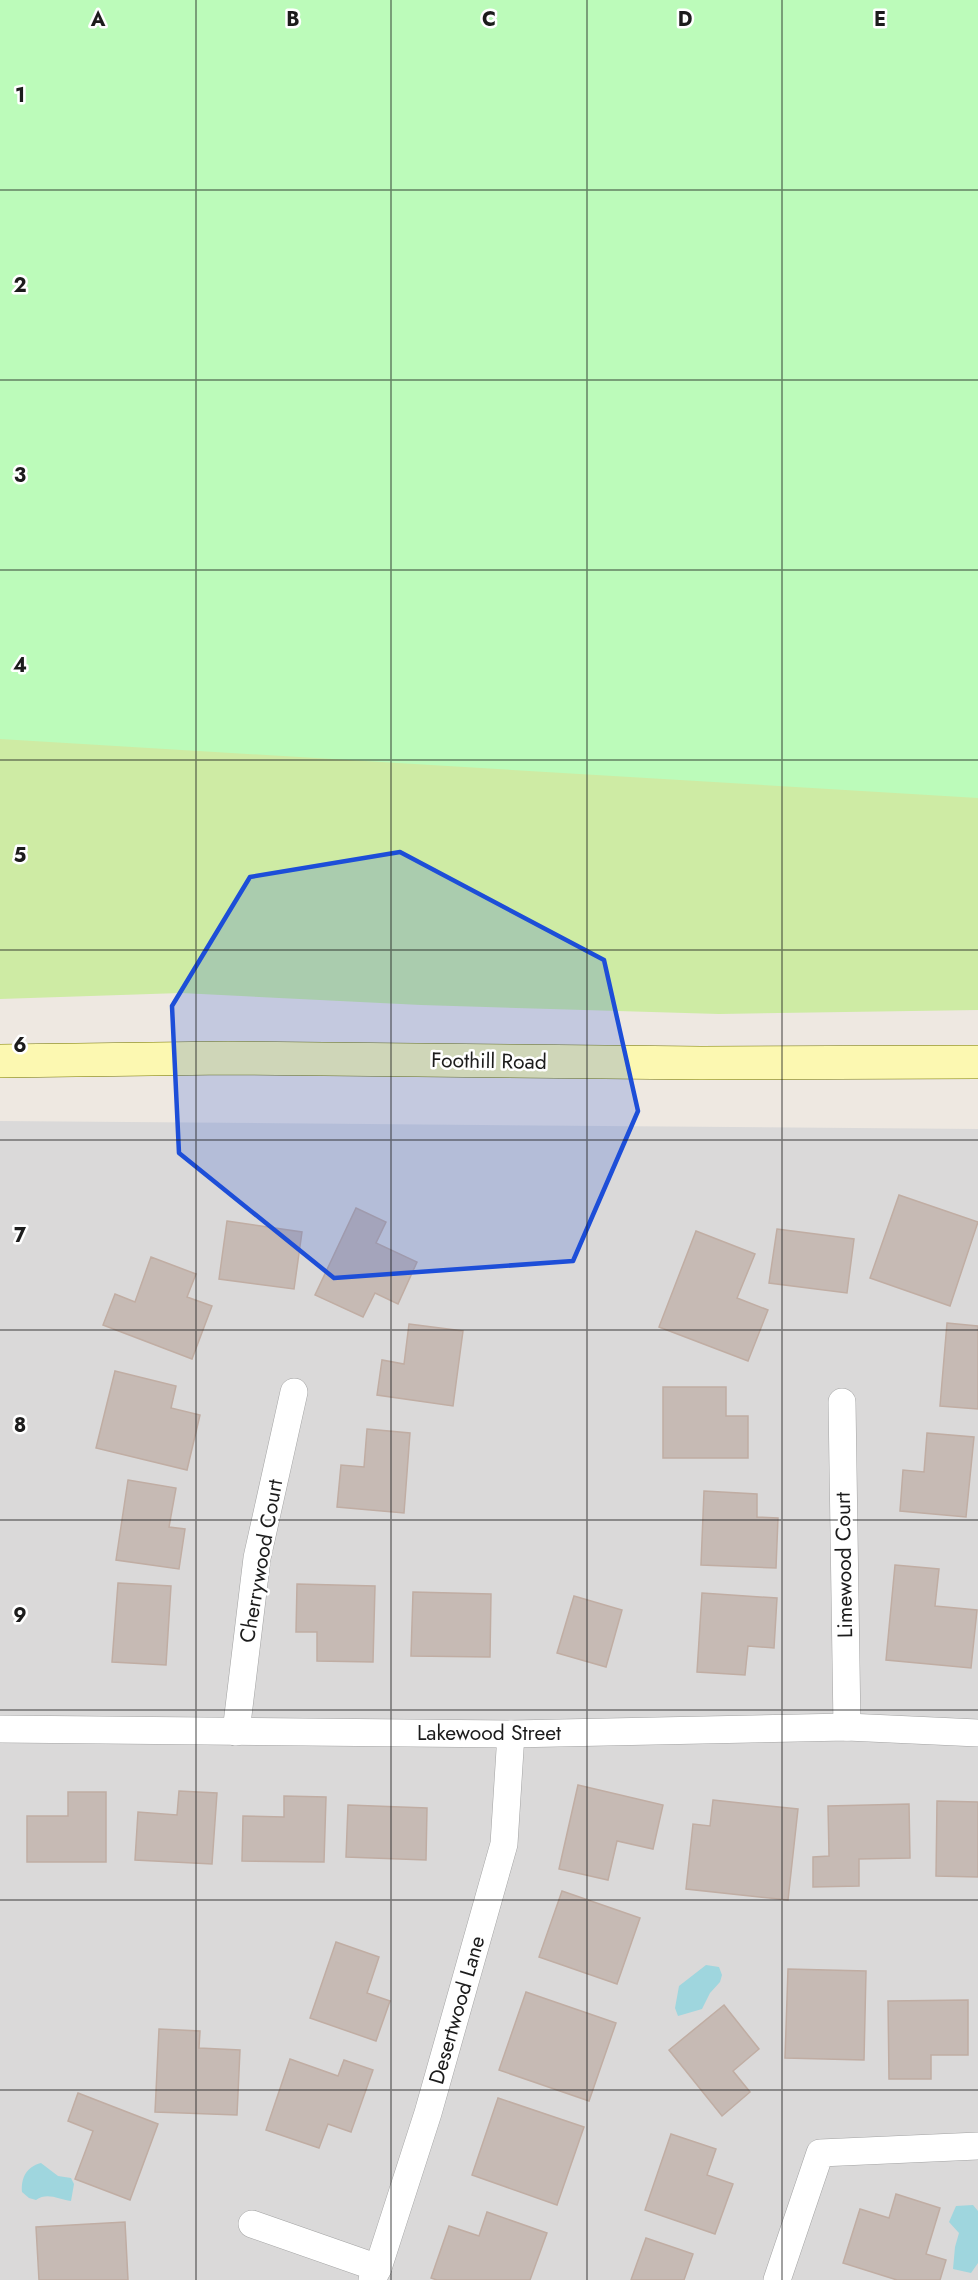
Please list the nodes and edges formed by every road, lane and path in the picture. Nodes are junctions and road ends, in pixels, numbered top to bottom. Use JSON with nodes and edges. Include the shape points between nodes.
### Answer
{"nodes":[{"id":1,"x":0,"y":1060,"type":"edge"},
{"id":2,"x":978,"y":1062,"type":"edge"},
{"id":3,"x":294,"y":1392,"type":"dead end"},
{"id":4,"x":842,"y":1402,"type":"dead end"},
{"id":5,"x":847,"y":1727,"type":"junction"},
{"id":6,"x":0,"y":1729,"type":"edge"},
{"id":7,"x":236,"y":1732,"type":"junction"},
{"id":8,"x":978,"y":1733,"type":"edge"},
{"id":9,"x":511,"y":1734,"type":"junction"},
{"id":10,"x":978,"y":2146,"type":"edge"},
{"id":11,"x":252,"y":2224,"type":"dead end"},
{"id":12,"x":375,"y":2274,"type":"edge"},
{"id":13,"x":777,"y":2280,"type":"edge"}],
"edges":[{"from":1,"to":2,"type":"main road","name":"Foothill Road"},
{"from":3,"to":7,"type":"street","name":"Cherrywood Court","via":[[258,1558]]},
{"from":4,"to":5,"type":"street","name":"Limewood Court"},
{"from":5,"to":8,"type":"street","name":"Lakewood Street"},
{"from":5,"to":9,"type":"street","name":"Lakewood Street"},
{"from":6,"to":7,"type":"street","name":"Lakewood Street"},
{"from":7,"to":9,"type":"street","name":"Lakewood Street"},
{"from":9,"to":12,"type":"street","name":"Desertwood Lane","via":[[504,1844],[428,2113]]},
{"from":10,"to":13,"type":"street","via":[[820,2152]]},
{"from":11,"to":12,"type":"street"}]}
